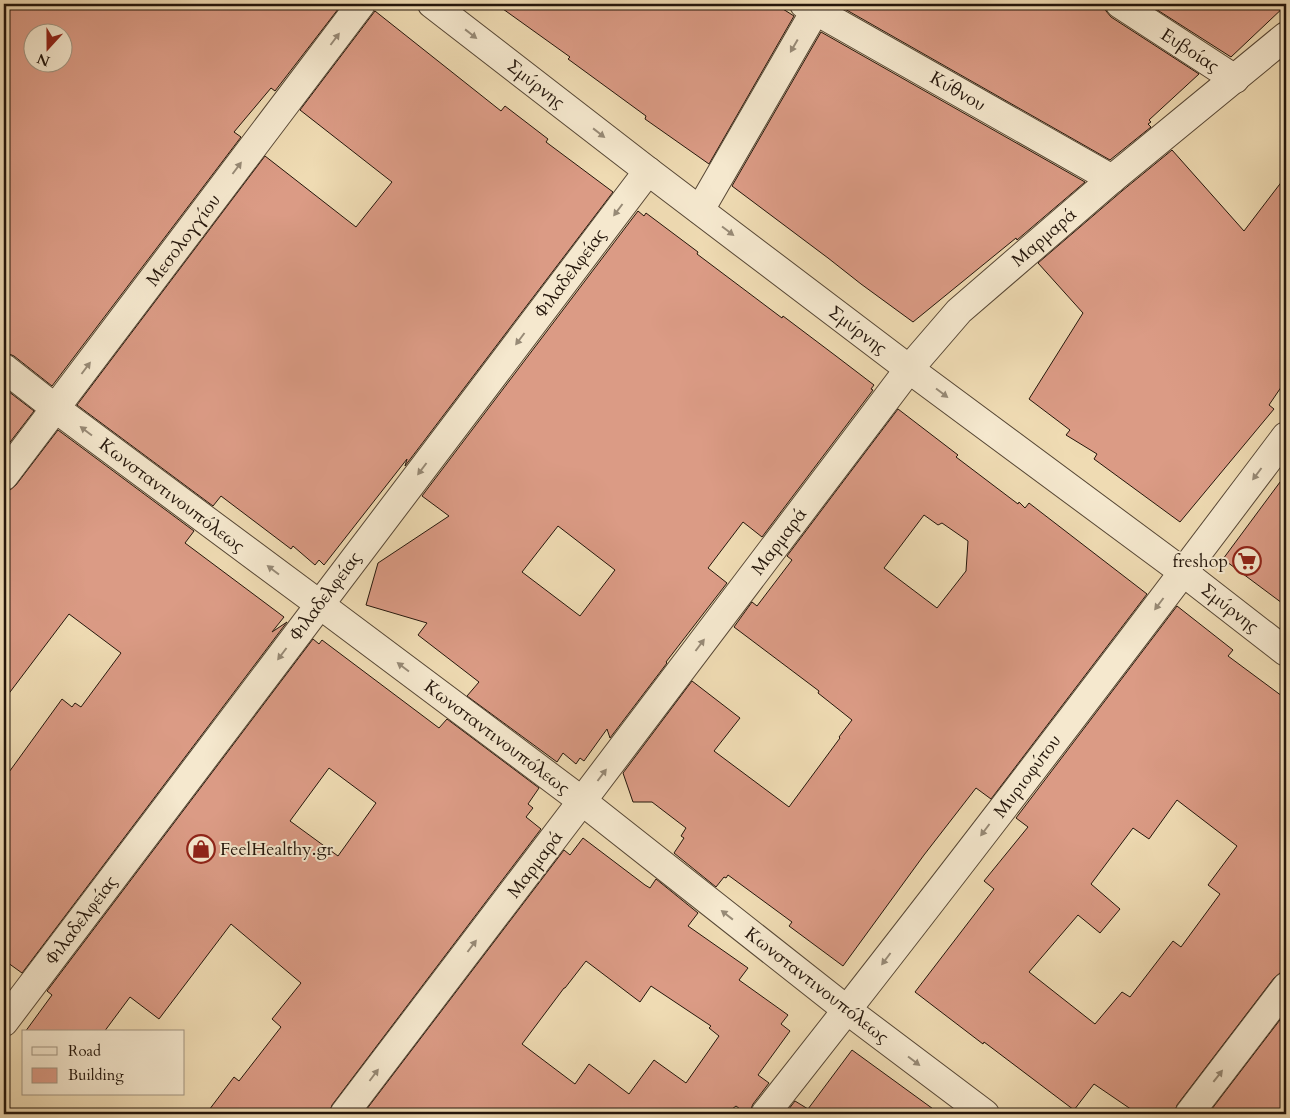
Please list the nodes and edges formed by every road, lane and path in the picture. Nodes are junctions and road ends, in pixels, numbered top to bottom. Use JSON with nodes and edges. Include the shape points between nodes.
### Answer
{"nodes":[{"id":1,"x":361,"y":4,"type":"edge"},
{"id":2,"x":432,"y":4,"type":"edge"},
{"id":3,"x":1120,"y":4,"type":"edge"},
{"id":4,"x":812,"y":6,"type":"edge"},
{"id":5,"x":1286,"y":36,"type":"edge"},
{"id":6,"x":1235,"y":79,"type":"junction"},
{"id":7,"x":648,"y":171,"type":"junction"},
{"id":8,"x":1112,"y":179,"type":"junction"},
{"id":9,"x":700,"y":210,"type":"junction"},
{"id":10,"x":4,"y":368,"type":"edge"},
{"id":11,"x":909,"y":369,"type":"junction"},
{"id":12,"x":55,"y":408,"type":"junction"},
{"id":13,"x":1286,"y":436,"type":"edge"},
{"id":14,"x":4,"y":476,"type":"edge"},
{"id":15,"x":1183,"y":572,"type":"junction"},
{"id":16,"x":319,"y":604,"type":"junction"},
{"id":17,"x":1286,"y":652,"type":"edge"},
{"id":18,"x":582,"y":801,"type":"junction"},
{"id":19,"x":1286,"y":987,"type":"edge"},
{"id":20,"x":848,"y":1010,"type":"junction"},
{"id":21,"x":4,"y":1022,"type":"edge"},
{"id":22,"x":344,"y":1114,"type":"edge"},
{"id":23,"x":765,"y":1114,"type":"edge"},
{"id":24,"x":984,"y":1114,"type":"edge"},
{"id":25,"x":1188,"y":1114,"type":"edge"}],
"edges":[{"from":12,"to":1,"type":"street","name":"Μεσολογγίου","one_way":true},
{"from":2,"to":7,"type":"street","name":"Σμύρνης","one_way":true},
{"from":3,"to":6,"type":"street","name":"Ευβοίας"},
{"from":4,"to":8,"type":"street","name":"Κύθνου"},
{"from":4,"to":9,"type":"street","one_way":true},
{"from":5,"to":6,"type":"street","name":"Μαρμαρά"},
{"from":6,"to":8,"type":"street","name":"Μαρμαρά"},
{"from":7,"to":9,"type":"street","name":"Σμύρνης"},
{"from":7,"to":16,"type":"street","name":"Φιλαδελφείας","one_way":true},
{"from":8,"to":11,"type":"street","name":"Μαρμαρά","via":[[959,311]]},
{"from":9,"to":11,"type":"street","name":"Σμύρνης","one_way":true},
{"from":10,"to":12,"type":"street","name":"Κωνσταντινουπόλεως"},
{"from":11,"to":15,"type":"street","name":"Σμύρνης","one_way":true},
{"from":18,"to":11,"type":"street","name":"Μαρμαρά","one_way":true},
{"from":12,"to":14,"type":"street","name":"Μεσολογγίου"},
{"from":16,"to":12,"type":"street","name":"Κωνσταντινουπόλεως","one_way":true},
{"from":13,"to":15,"type":"street","name":"Μυριοφύτου","one_way":true},
{"from":15,"to":17,"type":"street","name":"Σμύρνης"},
{"from":15,"to":20,"type":"street","name":"Μυριοφύτου","one_way":true},
{"from":18,"to":16,"type":"street","name":"Κωνσταντινουπόλεως","one_way":true},
{"from":16,"to":21,"type":"street","name":"Φιλαδελφείας","one_way":true},
{"from":20,"to":18,"type":"street","name":"Κωνσταντινουπόλεως","one_way":true},
{"from":22,"to":18,"type":"street","name":"Μαρμαρά","one_way":true},
{"from":25,"to":19,"type":"street","one_way":true},
{"from":20,"to":23,"type":"street","name":"Μυριοφύτου"},
{"from":20,"to":24,"type":"street","name":"Κωνσταντινουπόλεως","one_way":true}]}
